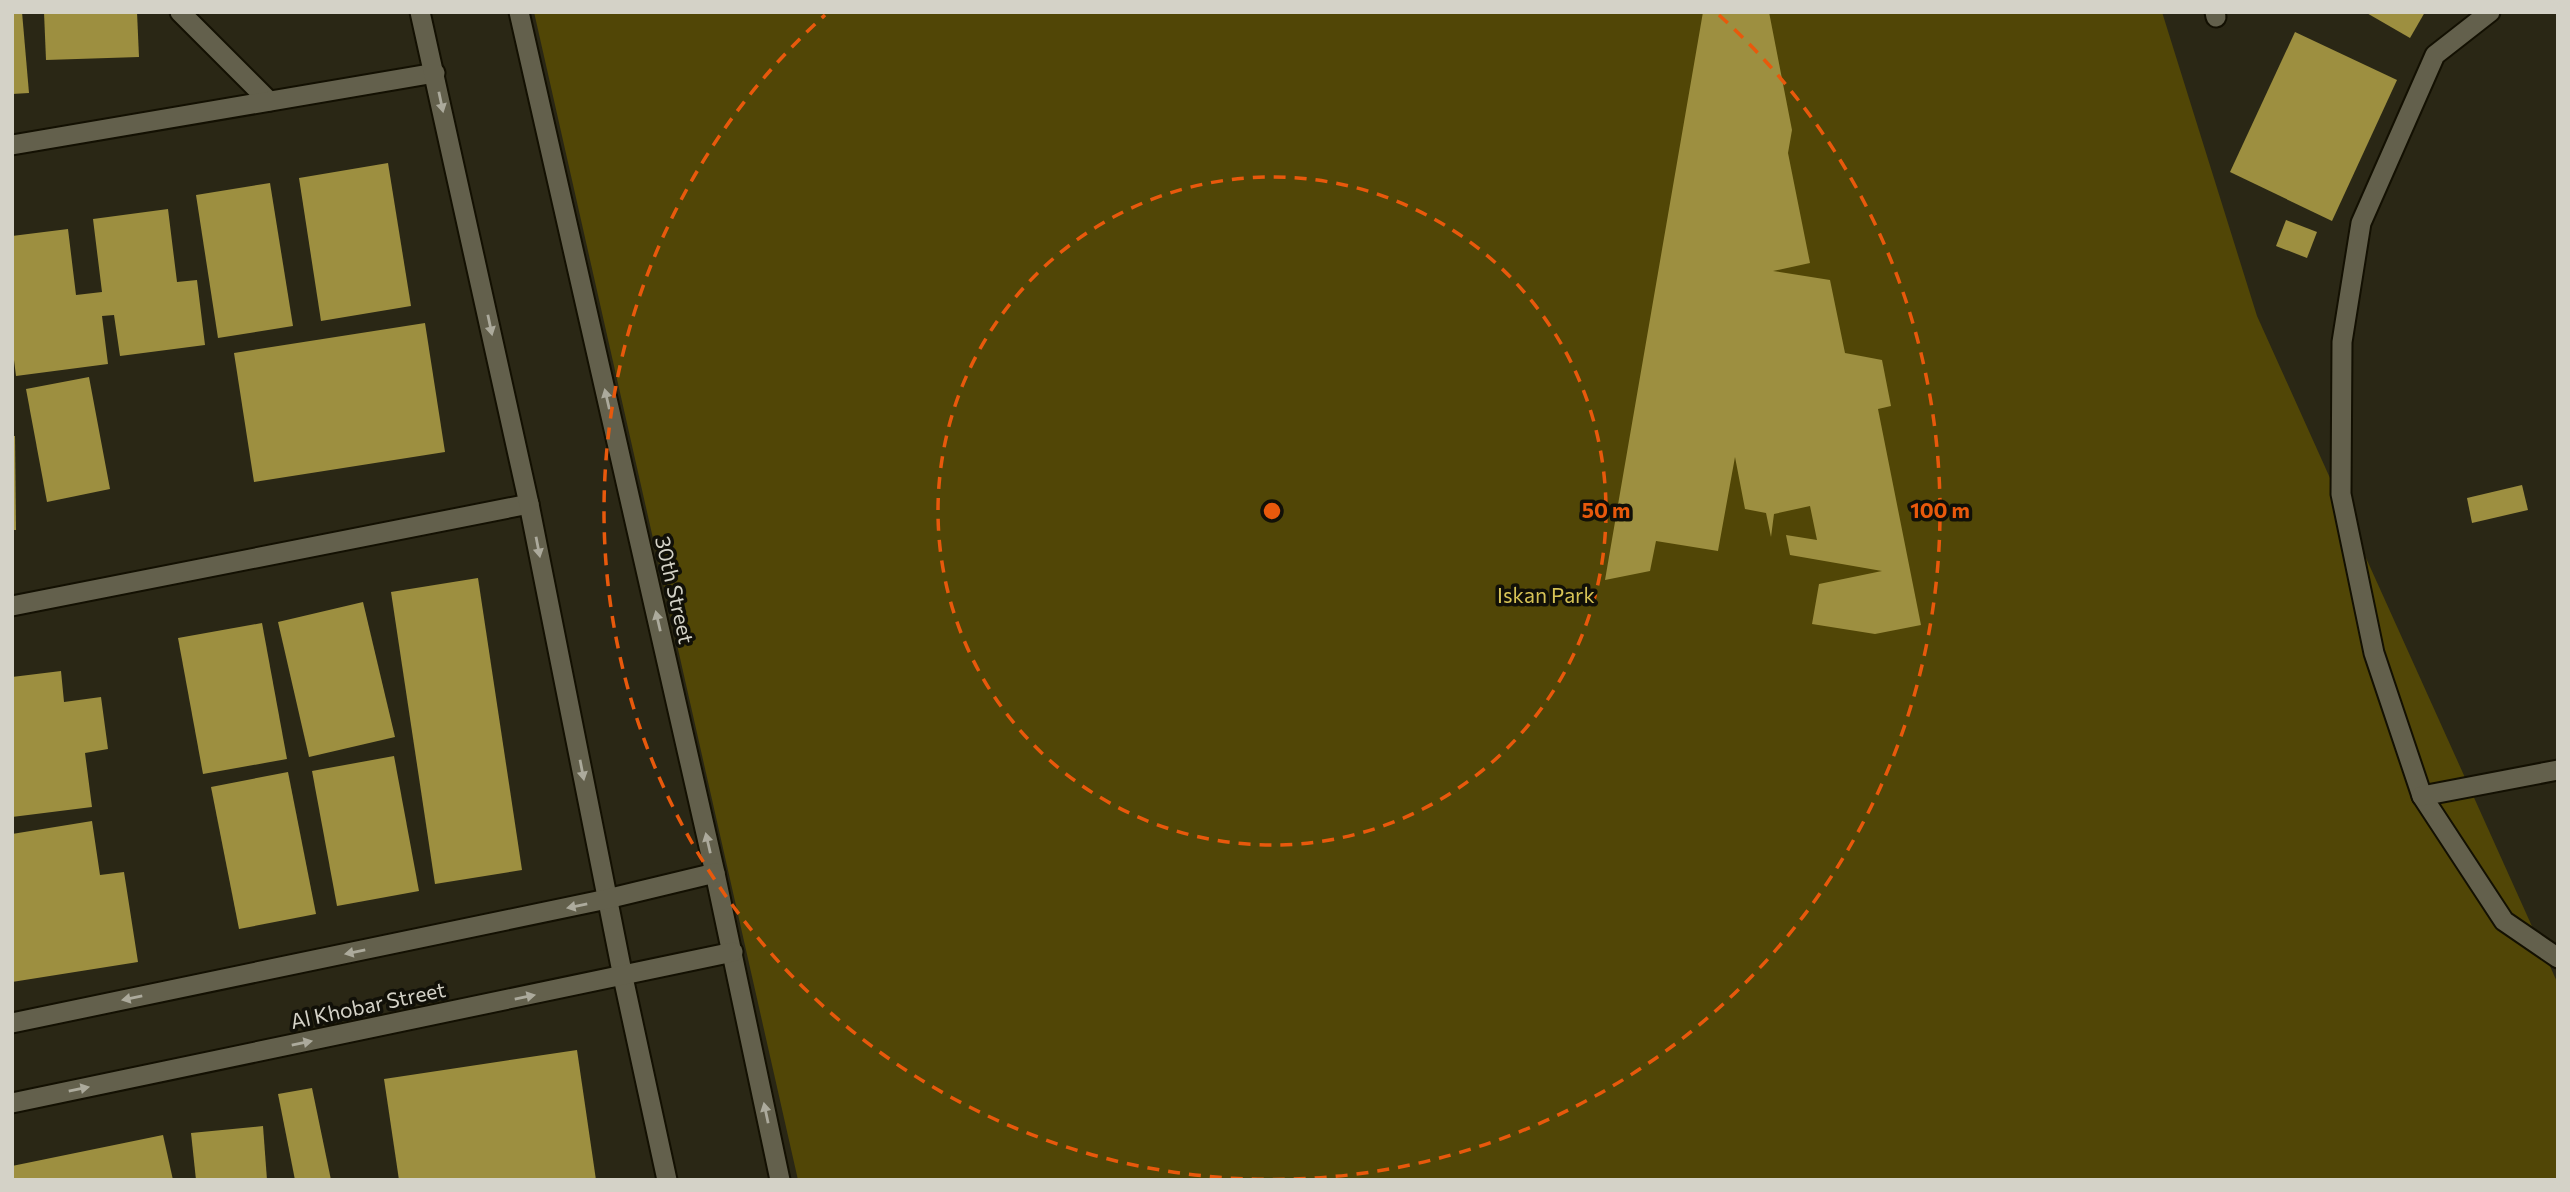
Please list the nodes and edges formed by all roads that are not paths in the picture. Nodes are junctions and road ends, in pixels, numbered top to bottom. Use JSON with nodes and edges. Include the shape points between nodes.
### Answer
{"nodes":[{"id":1,"x":180,"y":12,"type":"edge"},
{"id":2,"x":420,"y":12,"type":"edge"},
{"id":3,"x":519,"y":12,"type":"edge"},
{"id":4,"x":2482,"y":12,"type":"edge"},
{"id":5,"x":2490,"y":12,"type":"edge"},
{"id":6,"x":2462,"y":34,"type":"junction"},
{"id":7,"x":435,"y":73,"type":"junction"},
{"id":8,"x":269,"y":101,"type":"junction"},
{"id":9,"x":12,"y":145,"type":"edge"},
{"id":10,"x":529,"y":504,"type":"junction"},
{"id":11,"x":12,"y":606,"type":"edge"},
{"id":12,"x":2558,"y":770,"type":"edge"},
{"id":13,"x":2423,"y":796,"type":"junction"},
{"id":14,"x":715,"y":873,"type":"junction"},
{"id":15,"x":607,"y":900,"type":"junction"},
{"id":16,"x":733,"y":953,"type":"junction"},
{"id":17,"x":2558,"y":958,"type":"edge"},
{"id":18,"x":623,"y":977,"type":"junction"},
{"id":19,"x":12,"y":1023,"type":"edge"},
{"id":20,"x":12,"y":1103,"type":"edge"},
{"id":21,"x":667,"y":1180,"type":"edge"},
{"id":22,"x":780,"y":1180,"type":"edge"}],
"edges":[{"from":1,"to":8,"type":"street"},
{"from":2,"to":7,"type":"street"},
{"from":14,"to":3,"type":"street","name":"30th Street","one_way":true},
{"from":4,"to":6,"type":"street"},
{"from":5,"to":6,"type":"street"},
{"from":6,"to":13,"type":"street","via":[[2435,55],[2361,223],[2342,342],[2342,494],[2374,653]]},
{"from":7,"to":8,"type":"street"},
{"from":7,"to":10,"type":"street","one_way":true},
{"from":8,"to":9,"type":"street"},
{"from":10,"to":11,"type":"street"},
{"from":10,"to":15,"type":"street","one_way":true},
{"from":12,"to":13,"type":"street"},
{"from":13,"to":17,"type":"street","via":[[2504,921]]},
{"from":14,"to":15,"type":"street"},
{"from":14,"to":16,"type":"street","name":"30th Street"},
{"from":15,"to":18,"type":"street"},
{"from":15,"to":19,"type":"street","one_way":true},
{"from":16,"to":18,"type":"street","name":"Al Khobar Street"},
{"from":22,"to":16,"type":"street","name":"30th Street","one_way":true},
{"from":20,"to":18,"type":"street","name":"Al Khobar Street","one_way":true},
{"from":18,"to":21,"type":"street"}]}
